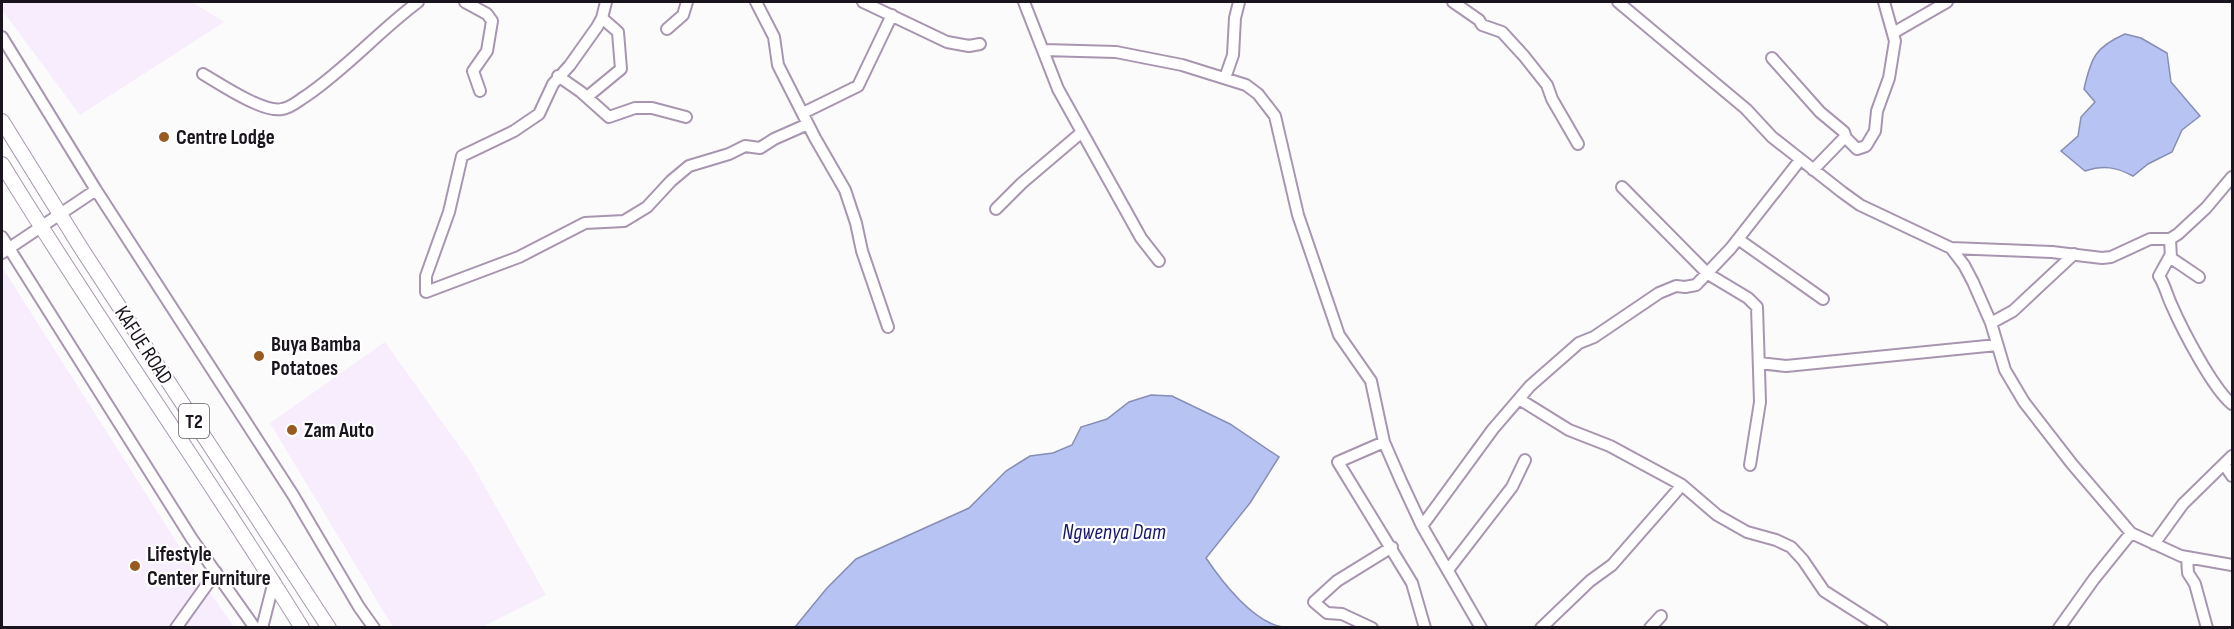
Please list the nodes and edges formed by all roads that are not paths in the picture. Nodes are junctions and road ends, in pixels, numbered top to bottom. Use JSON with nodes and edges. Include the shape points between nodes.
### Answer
{"nodes":[{"id":1,"x":418,"y":2,"type":"edge"},
{"id":2,"x":465,"y":2,"type":"edge"},
{"id":3,"x":606,"y":2,"type":"edge"},
{"id":4,"x":687,"y":2,"type":"edge"},
{"id":5,"x":756,"y":2,"type":"edge"},
{"id":6,"x":863,"y":2,"type":"edge"},
{"id":7,"x":1024,"y":2,"type":"edge"},
{"id":8,"x":1239,"y":2,"type":"edge"},
{"id":9,"x":1453,"y":2,"type":"edge"},
{"id":10,"x":1617,"y":2,"type":"edge"},
{"id":11,"x":1884,"y":2,"type":"edge"},
{"id":12,"x":1947,"y":2,"type":"edge"},
{"id":13,"x":892,"y":15,"type":"junction"},
{"id":14,"x":602,"y":18,"type":"junction"},
{"id":15,"x":667,"y":29,"type":"dead end"},
{"id":16,"x":1893,"y":33,"type":"junction"},
{"id":17,"x":2,"y":37,"type":"edge"},
{"id":18,"x":981,"y":44,"type":"dead end"},
{"id":19,"x":1044,"y":50,"type":"junction"},
{"id":20,"x":1772,"y":57,"type":"dead end"},
{"id":21,"x":203,"y":74,"type":"dead end"},
{"id":22,"x":558,"y":76,"type":"junction"},
{"id":23,"x":1225,"y":78,"type":"junction"},
{"id":24,"x":480,"y":91,"type":"dead end"},
{"id":25,"x":587,"y":97,"type":"junction"},
{"id":26,"x":803,"y":113,"type":"junction"},
{"id":27,"x":686,"y":117,"type":"dead end"},
{"id":28,"x":2,"y":121,"type":"edge"},
{"id":29,"x":808,"y":124,"type":"junction"},
{"id":30,"x":1082,"y":132,"type":"junction"},
{"id":31,"x":1846,"y":138,"type":"junction"},
{"id":32,"x":1578,"y":144,"type":"dead end"},
{"id":33,"x":1800,"y":160,"type":"junction"},
{"id":34,"x":2,"y":164,"type":"edge"},
{"id":35,"x":1813,"y":170,"type":"junction"},
{"id":36,"x":2232,"y":177,"type":"edge"},
{"id":37,"x":1622,"y":187,"type":"dead end"},
{"id":38,"x":96,"y":190,"type":"junction"},
{"id":39,"x":996,"y":209,"type":"dead end"},
{"id":40,"x":61,"y":214,"type":"junction"},
{"id":41,"x":41,"y":228,"type":"junction"},
{"id":42,"x":2,"y":237,"type":"edge"},
{"id":43,"x":1738,"y":238,"type":"junction"},
{"id":44,"x":2170,"y":239,"type":"junction"},
{"id":45,"x":1951,"y":248,"type":"junction"},
{"id":46,"x":5,"y":251,"type":"edge"},
{"id":47,"x":2074,"y":255,"type":"junction"},
{"id":48,"x":2170,"y":256,"type":"junction"},
{"id":49,"x":1159,"y":261,"type":"dead end"},
{"id":50,"x":1708,"y":274,"type":"junction"},
{"id":51,"x":2199,"y":277,"type":"dead end"},
{"id":52,"x":1823,"y":298,"type":"dead end"},
{"id":53,"x":1990,"y":322,"type":"junction"},
{"id":54,"x":888,"y":327,"type":"dead end"},
{"id":55,"x":1997,"y":345,"type":"junction"},
{"id":56,"x":1759,"y":363,"type":"junction"},
{"id":57,"x":1519,"y":399,"type":"junction"},
{"id":58,"x":2232,"y":404,"type":"edge"},
{"id":59,"x":1384,"y":442,"type":"junction"},
{"id":60,"x":2232,"y":456,"type":"edge"},
{"id":61,"x":1525,"y":460,"type":"dead end"},
{"id":62,"x":2224,"y":464,"type":"junction"},
{"id":63,"x":1750,"y":465,"type":"dead end"},
{"id":64,"x":2232,"y":476,"type":"edge"},
{"id":65,"x":1682,"y":485,"type":"junction"},
{"id":66,"x":1422,"y":526,"type":"junction"},
{"id":67,"x":2131,"y":533,"type":"junction"},
{"id":68,"x":2154,"y":544,"type":"junction"},
{"id":69,"x":1392,"y":547,"type":"junction"},
{"id":70,"x":2187,"y":557,"type":"junction"},
{"id":71,"x":2232,"y":565,"type":"edge"},
{"id":72,"x":1448,"y":570,"type":"junction"},
{"id":73,"x":216,"y":572,"type":"junction"},
{"id":74,"x":274,"y":581,"type":"junction"},
{"id":75,"x":1661,"y":616,"type":"dead end"},
{"id":76,"x":176,"y":627,"type":"edge"},
{"id":77,"x":255,"y":627,"type":"edge"},
{"id":78,"x":262,"y":627,"type":"edge"},
{"id":79,"x":303,"y":627,"type":"edge"},
{"id":80,"x":329,"y":627,"type":"edge"},
{"id":81,"x":374,"y":627,"type":"edge"},
{"id":82,"x":1372,"y":627,"type":"edge"},
{"id":83,"x":1425,"y":627,"type":"edge"},
{"id":84,"x":1481,"y":627,"type":"edge"},
{"id":85,"x":1541,"y":627,"type":"edge"},
{"id":86,"x":1650,"y":627,"type":"edge"},
{"id":87,"x":1882,"y":627,"type":"edge"},
{"id":88,"x":2059,"y":627,"type":"edge"},
{"id":89,"x":2207,"y":627,"type":"edge"}],
"edges":[{"from":1,"to":21,"type":"street","via":[[335,75],[280,110],[251,101]]},
{"from":2,"to":24,"type":"street","via":[[488,14],[492,21],[487,51],[474,72]]},
{"from":3,"to":14,"type":"street"},
{"from":4,"to":15,"type":"street","via":[[683,15]]},
{"from":5,"to":26,"type":"street","via":[[774,38],[778,65]]},
{"from":6,"to":13,"type":"street"},
{"from":7,"to":19,"type":"street"},
{"from":8,"to":23,"type":"street","via":[[1234,18],[1233,55]]},
{"from":9,"to":32,"type":"street","via":[[1482,25],[1502,32],[1539,74]]},
{"from":10,"to":33,"type":"street","via":[[1746,109]]},
{"from":11,"to":16,"type":"street"},
{"from":12,"to":16,"type":"street"},
{"from":13,"to":18,"type":"street","via":[[958,45]]},
{"from":13,"to":26,"type":"street","via":[[858,86]]},
{"from":14,"to":22,"type":"street"},
{"from":14,"to":25,"type":"street","via":[[618,32],[621,69]]},
{"from":16,"to":31,"type":"street","via":[[1889,78],[1877,111],[1875,131],[1866,146],[1857,149]]},
{"from":17,"to":38,"type":"street"},
{"from":19,"to":23,"type":"street","via":[[1116,52]]},
{"from":19,"to":30,"type":"street","via":[[1058,89]]},
{"from":20,"to":31,"type":"street"},
{"from":22,"to":25,"type":"street"},
{"from":22,"to":29,"type":"street","via":[[539,114],[530,122],[462,156],[449,212],[426,276],[426,292],[519,257],[585,223],[624,220],[647,207],[689,166],[745,146],[760,148]]},
{"from":23,"to":59,"type":"street","via":[[1258,94],[1275,116],[1302,226],[1339,335],[1371,381]]},
{"from":25,"to":27,"type":"street","via":[[612,117],[635,108]]},
{"from":26,"to":29,"type":"street"},
{"from":28,"to":40,"type":"main road","name":"KAFUE ROAD","number":"T2"},
{"from":29,"to":54,"type":"street","via":[[845,190]]},
{"from":30,"to":39,"type":"street"},
{"from":30,"to":49,"type":"street","via":[[1141,238]]},
{"from":31,"to":35,"type":"street"},
{"from":33,"to":35,"type":"street"},
{"from":33,"to":43,"type":"street"},
{"from":34,"to":41,"type":"main road","name":"KAFUE ROAD","number":"T2"},
{"from":35,"to":45,"type":"street","via":[[1860,205]]},
{"from":36,"to":44,"type":"street","via":[[2206,208]]},
{"from":37,"to":50,"type":"street"},
{"from":38,"to":40,"type":"street"},
{"from":38,"to":81,"type":"street"},
{"from":40,"to":41,"type":"street"},
{"from":40,"to":80,"type":"main road","name":"KAFUE ROAD","number":"T2"},
{"from":41,"to":46,"type":"street"},
{"from":41,"to":74,"type":"main road","name":"KAFUE ROAD","number":"T2"},
{"from":42,"to":46,"type":"street"},
{"from":43,"to":50,"type":"street"},
{"from":43,"to":52,"type":"street"},
{"from":44,"to":47,"type":"street","via":[[2150,239],[2111,257]]},
{"from":44,"to":48,"type":"street"},
{"from":45,"to":47,"type":"street"},
{"from":45,"to":53,"type":"street","via":[[1973,282]]},
{"from":46,"to":73,"type":"street"},
{"from":47,"to":53,"type":"street","via":[[2013,311]]},
{"from":48,"to":51,"type":"street"},
{"from":48,"to":58,"type":"street","via":[[2159,273],[2172,307],[2222,394]]},
{"from":50,"to":56,"type":"street","via":[[1757,307]]},
{"from":50,"to":57,"type":"street","via":[[1696,285],[1676,286],[1659,293],[1594,337],[1579,342]]},
{"from":53,"to":55,"type":"street"},
{"from":55,"to":56,"type":"street","via":[[1786,366]]},
{"from":55,"to":67,"type":"street","via":[[2005,370],[2024,402]]},
{"from":56,"to":63,"type":"street","via":[[1760,402]]},
{"from":57,"to":65,"type":"street","via":[[1569,430],[1610,446]]},
{"from":57,"to":66,"type":"street"},
{"from":59,"to":66,"type":"street"},
{"from":59,"to":69,"type":"street","via":[[1338,462]]},
{"from":60,"to":62,"type":"street"},
{"from":61,"to":72,"type":"street","via":[[1512,487]]},
{"from":62,"to":64,"type":"street"},
{"from":62,"to":68,"type":"street","via":[[2183,504]]},
{"from":65,"to":85,"type":"street","via":[[1612,565]]},
{"from":65,"to":87,"type":"street","via":[[1717,515],[1747,532],[1791,547],[1824,591]]},
{"from":66,"to":72,"type":"street"},
{"from":67,"to":68,"type":"street"},
{"from":67,"to":88,"type":"street"},
{"from":68,"to":70,"type":"street"},
{"from":69,"to":82,"type":"street","via":[[1337,582],[1314,602],[1327,614],[1342,614]]},
{"from":69,"to":83,"type":"street","via":[[1413,583]]},
{"from":70,"to":71,"type":"street"},
{"from":70,"to":89,"type":"street","via":[[2188,573]]},
{"from":72,"to":84,"type":"street"},
{"from":73,"to":76,"type":"street"},
{"from":73,"to":77,"type":"street"},
{"from":74,"to":78,"type":"street"},
{"from":74,"to":79,"type":"main road","name":"KAFUE ROAD","number":"T2"},
{"from":75,"to":86,"type":"street"}]}
